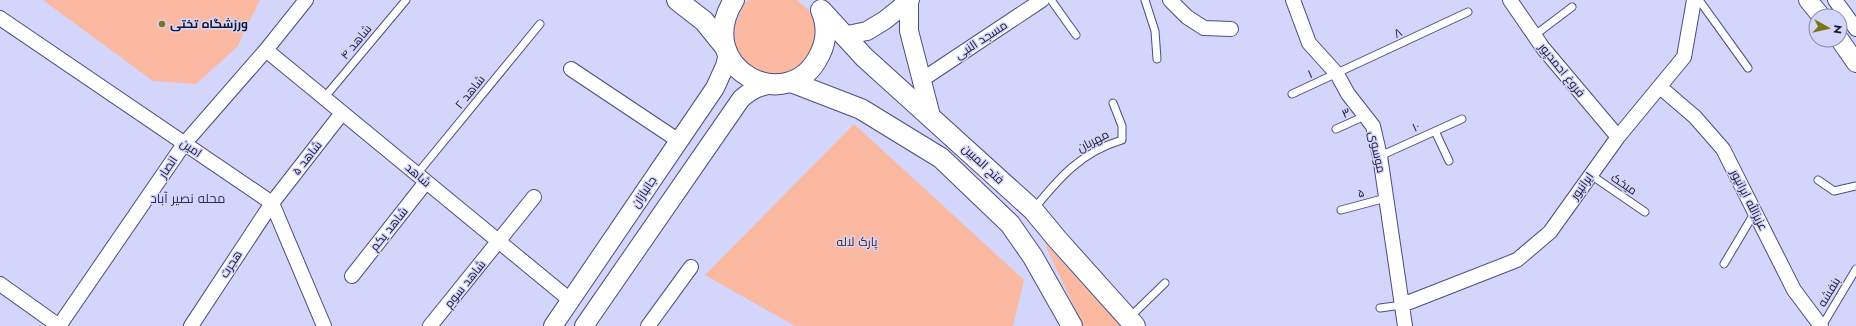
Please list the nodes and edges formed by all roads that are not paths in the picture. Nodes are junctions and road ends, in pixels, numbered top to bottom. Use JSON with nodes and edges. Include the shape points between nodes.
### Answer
{"nodes":[{"id":1,"x":306,"y":0,"type":"edge"},
{"id":2,"x":406,"y":0,"type":"edge"},
{"id":3,"x":677,"y":0,"type":"edge"},
{"id":4,"x":734,"y":0,"type":"edge"},
{"id":5,"x":1042,"y":0,"type":"edge"},
{"id":6,"x":1051,"y":0,"type":"edge"},
{"id":7,"x":1145,"y":0,"type":"edge"},
{"id":8,"x":1170,"y":0,"type":"edge"},
{"id":9,"x":1293,"y":0,"type":"edge"},
{"id":10,"x":1510,"y":0,"type":"edge"},
{"id":11,"x":1694,"y":0,"type":"edge"},
{"id":12,"x":1699,"y":0,"type":"edge"},
{"id":13,"x":1808,"y":0,"type":"edge"},
{"id":14,"x":1836,"y":0,"type":"edge"},
{"id":15,"x":910,"y":1,"type":"edge"},
{"id":16,"x":818,"y":6,"type":"edge"},
{"id":17,"x":1572,"y":7,"type":"dead end"},
{"id":18,"x":1814,"y":8,"type":"edge"},
{"id":19,"x":1468,"y":12,"type":"dead end"},
{"id":20,"x":1855,"y":23,"type":"edge"},
{"id":21,"x":2,"y":24,"type":"edge"},
{"id":22,"x":540,"y":24,"type":"dead end"},
{"id":23,"x":1231,"y":29,"type":"dead end"},
{"id":24,"x":1076,"y":35,"type":"dead end"},
{"id":25,"x":1535,"y":35,"type":"junction"},
{"id":26,"x":843,"y":36,"type":"junction"},
{"id":27,"x":1846,"y":48,"type":"edge"},
{"id":28,"x":266,"y":50,"type":"junction"},
{"id":29,"x":726,"y":51,"type":"junction"},
{"id":30,"x":1157,"y":59,"type":"dead end"},
{"id":31,"x":1856,"y":63,"type":"edge"},
{"id":32,"x":1748,"y":68,"type":"dead end"},
{"id":33,"x":571,"y":70,"type":"dead end"},
{"id":34,"x":1337,"y":74,"type":"junction"},
{"id":35,"x":920,"y":81,"type":"junction"},
{"id":36,"x":782,"y":83,"type":"junction"},
{"id":37,"x":1660,"y":87,"type":"junction"},
{"id":38,"x":1292,"y":94,"type":"dead end"},
{"id":39,"x":324,"y":98,"type":"junction"},
{"id":40,"x":708,"y":99,"type":"junction"},
{"id":41,"x":1113,"y":103,"type":"dead end"},
{"id":42,"x":342,"y":112,"type":"junction"},
{"id":43,"x":931,"y":116,"type":"junction"},
{"id":44,"x":1365,"y":116,"type":"junction"},
{"id":45,"x":728,"y":118,"type":"junction"},
{"id":46,"x":1462,"y":119,"type":"dead end"},
{"id":47,"x":1336,"y":129,"type":"dead end"},
{"id":48,"x":1435,"y":131,"type":"junction"},
{"id":49,"x":1618,"y":137,"type":"junction"},
{"id":50,"x":679,"y":141,"type":"junction"},
{"id":51,"x":184,"y":144,"type":"junction"},
{"id":52,"x":1380,"y":156,"type":"junction"},
{"id":53,"x":1449,"y":161,"type":"dead end"},
{"id":54,"x":1591,"y":175,"type":"junction"},
{"id":55,"x":422,"y":178,"type":"junction"},
{"id":56,"x":1818,"y":180,"type":"dead end"},
{"id":57,"x":1856,"y":186,"type":"edge"},
{"id":58,"x":534,"y":197,"type":"dead end"},
{"id":59,"x":1386,"y":198,"type":"junction"},
{"id":60,"x":272,"y":203,"type":"junction"},
{"id":61,"x":1033,"y":210,"type":"junction"},
{"id":62,"x":1341,"y":210,"type":"dead end"},
{"id":63,"x":1645,"y":212,"type":"dead end"},
{"id":64,"x":1755,"y":212,"type":"junction"},
{"id":65,"x":499,"y":242,"type":"junction"},
{"id":66,"x":1724,"y":264,"type":"dead end"},
{"id":67,"x":691,"y":267,"type":"dead end"},
{"id":68,"x":1856,"y":269,"type":"edge"},
{"id":69,"x":352,"y":276,"type":"dead end"},
{"id":70,"x":1165,"y":283,"type":"dead end"},
{"id":71,"x":0,"y":284,"type":"edge"},
{"id":72,"x":570,"y":300,"type":"junction"},
{"id":73,"x":1402,"y":305,"type":"junction"},
{"id":74,"x":1380,"y":308,"type":"dead end"},
{"id":75,"x":1132,"y":322,"type":"edge"},
{"id":76,"x":59,"y":326,"type":"edge"},
{"id":77,"x":191,"y":326,"type":"edge"},
{"id":78,"x":324,"y":326,"type":"edge"},
{"id":79,"x":430,"y":326,"type":"edge"},
{"id":80,"x":553,"y":326,"type":"edge"},
{"id":81,"x":584,"y":326,"type":"edge"},
{"id":82,"x":648,"y":326,"type":"edge"},
{"id":83,"x":1072,"y":326,"type":"edge"},
{"id":84,"x":1405,"y":326,"type":"edge"},
{"id":85,"x":1821,"y":326,"type":"edge"}],
"edges":[{"from":1,"to":28,"type":"street","name":"انصار"},
{"from":2,"to":39,"type":"lane","name":"شاهد ۴"},
{"from":3,"to":29,"type":"main road","via":[[704,21]]},
{"from":4,"to":29,"type":"main road","via":[[726,15],[723,31]]},
{"from":5,"to":35,"type":"street","name":"مسجد النبی"},
{"from":6,"to":24,"type":"lane"},
{"from":7,"to":30,"type":"lane","via":[[1154,30]]},
{"from":8,"to":23,"type":"street","via":[[1187,17],[1204,28]]},
{"from":9,"to":34,"type":"street","name":"موسوی","via":[[1309,44]]},
{"from":10,"to":25,"type":"street","name":"فروغ احمدپور"},
{"from":11,"to":37,"type":"street","name":"ایرانپور","via":[[1684,57]]},
{"from":12,"to":32,"type":"lane"},
{"from":13,"to":18,"type":"street"},
{"from":14,"to":20,"type":"street"},
{"from":15,"to":26,"type":"street","via":[[867,31]]},
{"from":15,"to":35,"type":"street","via":[[909,31]]},
{"from":16,"to":26,"type":"main road","name":"فتح المبین"},
{"from":16,"to":36,"type":"main road","via":[[826,29],[824,46],[817,62],[805,74]]},
{"from":17,"to":25,"type":"lane"},
{"from":19,"to":34,"type":"lane","name":"۸"},
{"from":21,"to":51,"type":"street","name":"امین"},
{"from":22,"to":55,"type":"lane","name":"شاهد ۲"},
{"from":25,"to":49,"type":"street","name":"فروغ احمدپور"},
{"from":26,"to":43,"type":"main road","name":"فتح المبین","via":[[898,89]]},
{"from":27,"to":31,"type":"street"},
{"from":28,"to":39,"type":"street","name":"شاهد"},
{"from":28,"to":51,"type":"street","name":"انصار"},
{"from":29,"to":36,"type":"main road","name":"فتح المبین","via":[[732,62],[744,74],[758,82]]},
{"from":29,"to":40,"type":"street","name":"جانبازان","via":[[720,77]]},
{"from":33,"to":50,"type":"street"},
{"from":34,"to":38,"type":"lane","name":"۱"},
{"from":34,"to":44,"type":"street","name":"موسوی"},
{"from":35,"to":43,"type":"street"},
{"from":36,"to":45,"type":"street","via":[[751,90],[741,99]]},
{"from":36,"to":83,"type":"main road","name":"فتح المبین","via":[[861,109],[941,158],[1010,224],[1033,257]]},
{"from":37,"to":49,"type":"street","name":"ایرانپور"},
{"from":37,"to":64,"type":"street","name":"عزیزالله ایرانپور","via":[[1695,117],[1723,149]]},
{"from":39,"to":42,"type":"street","name":"شاهد"},
{"from":40,"to":45,"type":"street","via":[[722,103],[726,107]]},
{"from":40,"to":50,"type":"street","name":"جانبازان"},
{"from":41,"to":61,"type":"lane","name":"مهربان","via":[[1122,126],[1122,140],[1106,144],[1083,157],[1057,180]]},
{"from":42,"to":55,"type":"street","name":"شاهد"},
{"from":42,"to":60,"type":"street","name":"شاهد ۵"},
{"from":43,"to":61,"type":"main road","name":"فتح المبین"},
{"from":44,"to":47,"type":"lane","name":"۳"},
{"from":44,"to":52,"type":"street","name":"موسوی","via":[[1373,126]]},
{"from":45,"to":81,"type":"street"},
{"from":46,"to":48,"type":"lane","name":"۱۰"},
{"from":48,"to":52,"type":"lane","name":"۱۰"},
{"from":48,"to":53,"type":"lane"},
{"from":49,"to":54,"type":"street","name":"ایرانپور"},
{"from":50,"to":72,"type":"street","name":"جانبازان"},
{"from":51,"to":60,"type":"street","name":"امین"},
{"from":51,"to":76,"type":"street","name":"انصار"},
{"from":52,"to":59,"type":"street","name":"موسوی"},
{"from":54,"to":63,"type":"lane","name":"میخک"},
{"from":54,"to":73,"type":"street","name":"ایرانپور","via":[[1550,232],[1517,260]]},
{"from":55,"to":65,"type":"street","name":"شاهد"},
{"from":55,"to":69,"type":"street","name":"شاهد یکم"},
{"from":56,"to":57,"type":"lane","via":[[1834,191]]},
{"from":58,"to":65,"type":"street","name":"شاهد سوم"},
{"from":59,"to":62,"type":"lane","name":"۵"},
{"from":59,"to":73,"type":"street","name":"موسوی"},
{"from":60,"to":77,"type":"street","name":"هجرت"},
{"from":60,"to":78,"type":"street"},
{"from":61,"to":75,"type":"main road","name":"فتح المبین"},
{"from":64,"to":66,"type":"lane"},
{"from":64,"to":85,"type":"street","name":"عزیزالله ایرانپور","via":[[1794,290]]},
{"from":65,"to":72,"type":"street","name":"شاهد"},
{"from":65,"to":79,"type":"street","name":"شاهد سوم"},
{"from":67,"to":82,"type":"street"},
{"from":68,"to":85,"type":"lane","name":"بنفشه"},
{"from":70,"to":75,"type":"lane"},
{"from":71,"to":76,"type":"street"},
{"from":72,"to":80,"type":"street","name":"جانبازان"},
{"from":73,"to":74,"type":"lane"},
{"from":73,"to":84,"type":"street","name":"موسوی"}]}
